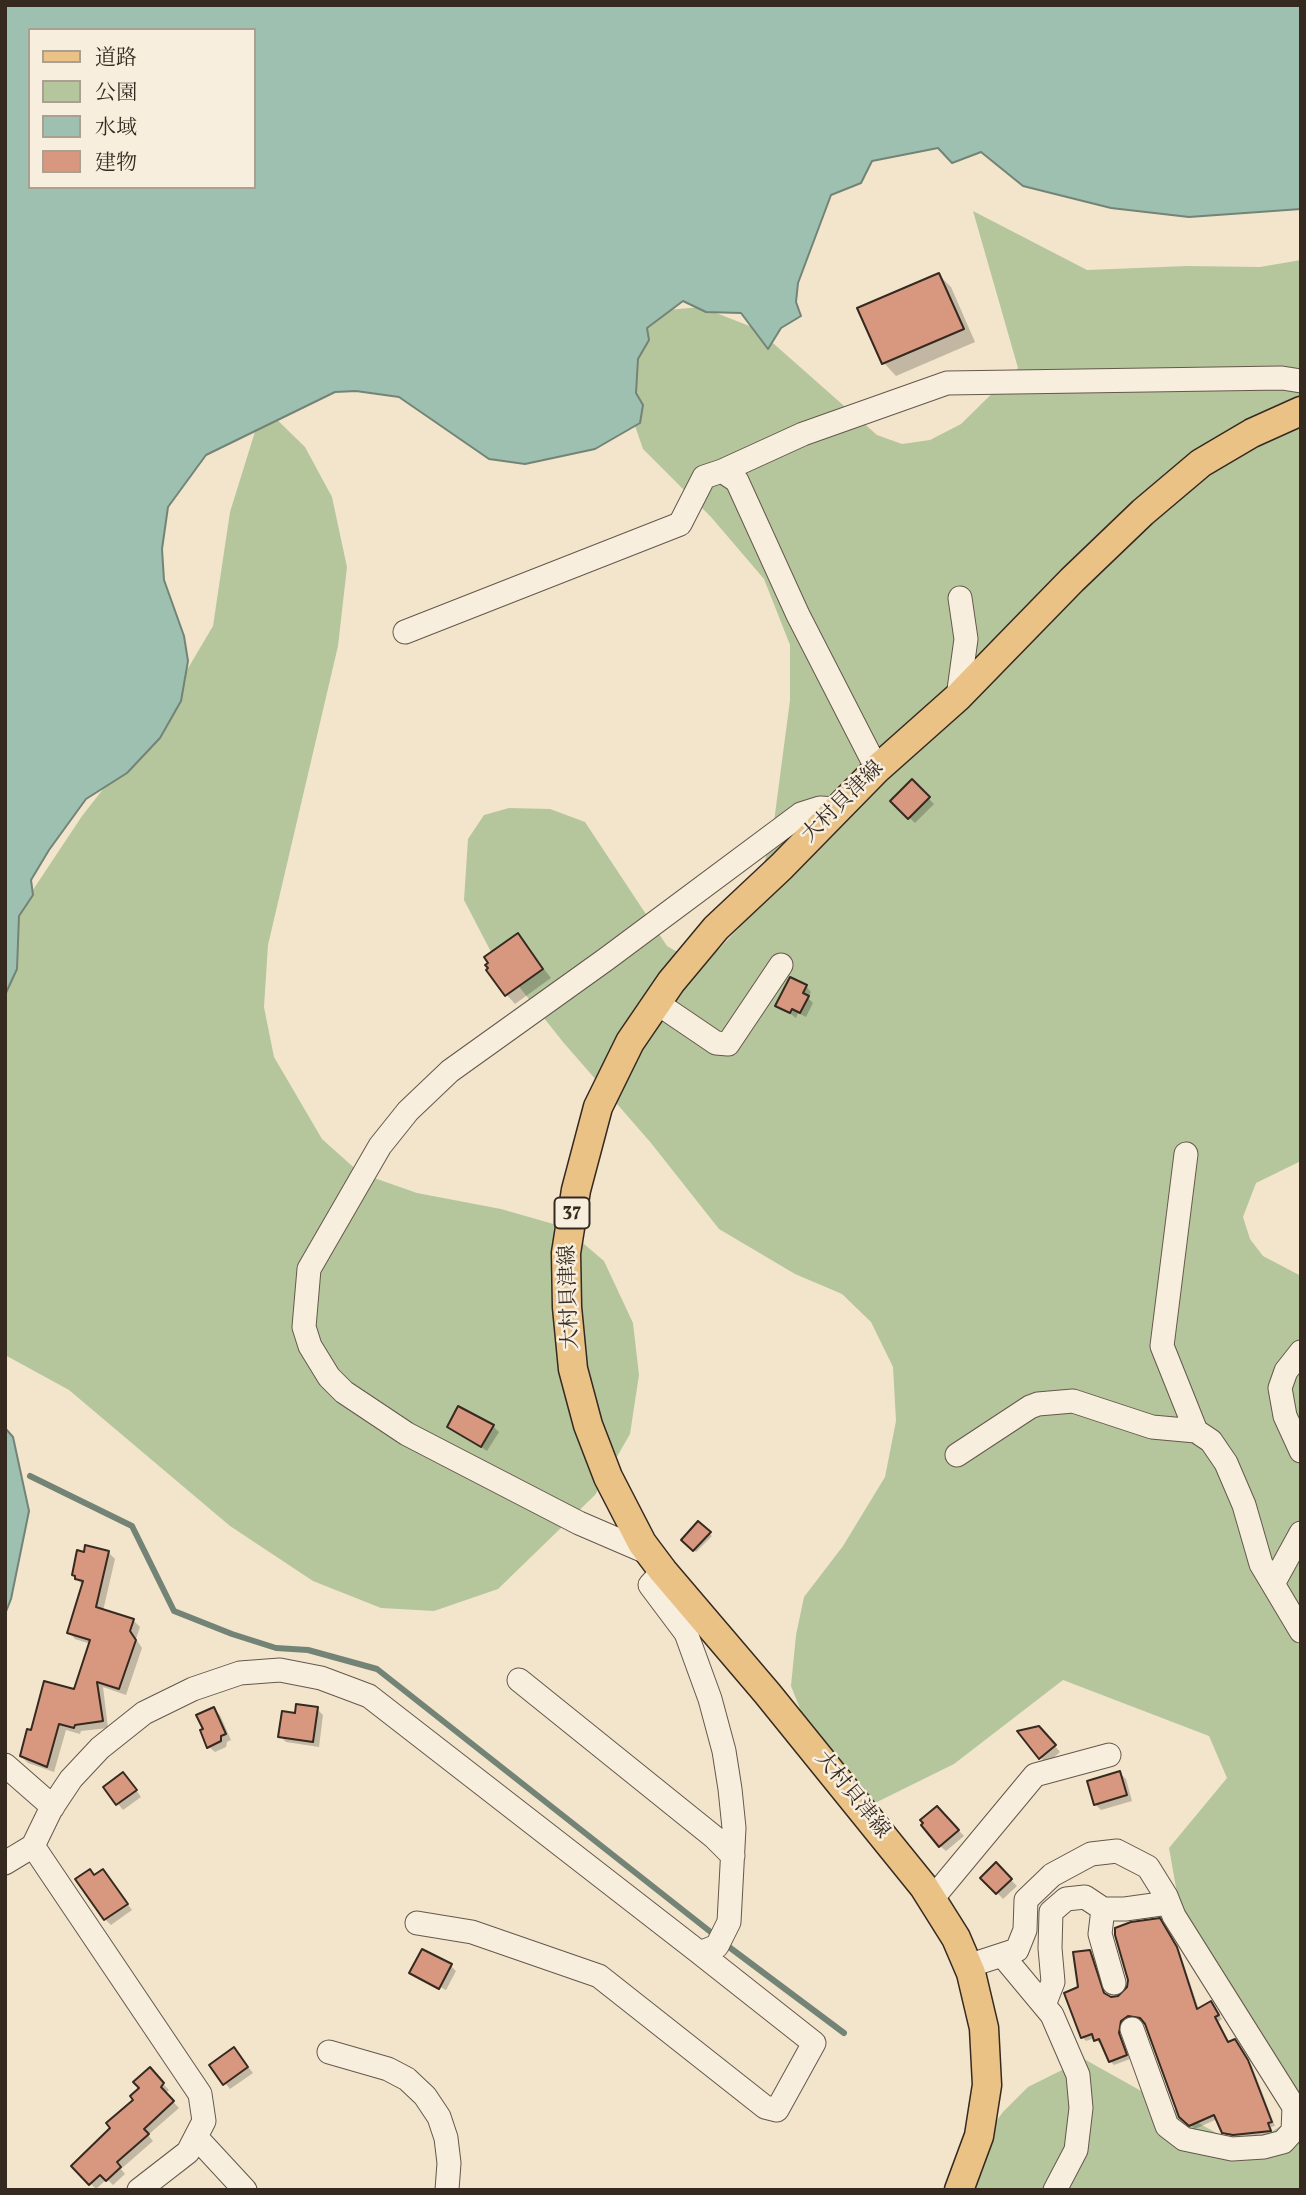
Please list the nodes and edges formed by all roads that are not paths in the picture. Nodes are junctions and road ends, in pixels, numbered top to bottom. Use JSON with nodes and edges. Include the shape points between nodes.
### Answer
{"nodes":[{"id":1,"x":1301,"y":381,"type":"edge"},
{"id":2,"x":1301,"y":411,"type":"edge"},
{"id":3,"x":722,"y":471,"type":"junction"},
{"id":4,"x":960,"y":598,"type":"dead end"},
{"id":5,"x":405,"y":632,"type":"dead end"},
{"id":6,"x":958,"y":697,"type":"junction"},
{"id":7,"x":877,"y":769,"type":"junction"},
{"id":8,"x":838,"y":809,"type":"junction"},
{"id":9,"x":781,"y":965,"type":"dead end"},
{"id":10,"x":657,"y":1003,"type":"junction"},
{"id":11,"x":1186,"y":1154,"type":"dead end"},
{"id":12,"x":1301,"y":1352,"type":"edge"},
{"id":13,"x":1196,"y":1431,"type":"junction"},
{"id":14,"x":1301,"y":1451,"type":"edge"},
{"id":15,"x":957,"y":1455,"type":"dead end"},
{"id":16,"x":1301,"y":1533,"type":"edge"},
{"id":17,"x":657,"y":1563,"type":"junction"},
{"id":18,"x":1273,"y":1584,"type":"junction"},
{"id":19,"x":1301,"y":1631,"type":"edge"},
{"id":20,"x":519,"y":1680,"type":"dead end"},
{"id":21,"x":1109,"y":1755,"type":"dead end"},
{"id":22,"x":5,"y":1765,"type":"edge"},
{"id":23,"x":5,"y":1784,"type":"edge"},
{"id":24,"x":50,"y":1813,"type":"junction"},
{"id":25,"x":33,"y":1846,"type":"junction"},
{"id":26,"x":733,"y":1856,"type":"junction"},
{"id":27,"x":5,"y":1863,"type":"edge"},
{"id":28,"x":932,"y":1899,"type":"junction"},
{"id":29,"x":1168,"y":1903,"type":"junction"},
{"id":30,"x":1103,"y":1909,"type":"junction"},
{"id":31,"x":417,"y":1923,"type":"dead end"},
{"id":32,"x":700,"y":1953,"type":"junction"},
{"id":33,"x":1002,"y":1955,"type":"junction"},
{"id":34,"x":968,"y":1966,"type":"junction"},
{"id":35,"x":1114,"y":1983,"type":"dead end"},
{"id":36,"x":1044,"y":2004,"type":"junction"},
{"id":37,"x":1132,"y":2029,"type":"dead end"},
{"id":38,"x":330,"y":2052,"type":"dead end"},
{"id":39,"x":196,"y":2137,"type":"junction"},
{"id":40,"x":139,"y":2190,"type":"edge"},
{"id":41,"x":244,"y":2190,"type":"edge"},
{"id":42,"x":447,"y":2190,"type":"edge"},
{"id":43,"x":959,"y":2190,"type":"edge"},
{"id":44,"x":1055,"y":2190,"type":"edge"}],
"edges":[{"from":1,"to":3,"type":"street","via":[[947,383],[803,434]]},
{"from":2,"to":6,"type":"main road","name":"大村貝津線","number":"37","via":[[1201,463],[1123,532]]},
{"from":3,"to":5,"type":"street","via":[[704,477],[680,524]]},
{"from":3,"to":7,"type":"street","via":[[737,481],[798,615]]},
{"from":4,"to":6,"type":"street","via":[[965,639]]},
{"from":6,"to":7,"type":"main road","name":"大村貝津線","number":"37"},
{"from":7,"to":8,"type":"main road","name":"大村貝津線","number":"37"},
{"from":8,"to":10,"type":"main road","name":"大村貝津線","number":"37","via":[[716,928]]},
{"from":8,"to":17,"type":"street","via":[[801,814],[450,1071],[380,1146],[309,1269],[304,1327],[329,1377],[344,1392],[407,1434]]},
{"from":9,"to":10,"type":"street","via":[[728,1044],[716,1043]]},
{"from":10,"to":17,"type":"main road","name":"大村貝津線","number":"37","via":[[630,1042],[598,1107],[576,1190],[566,1253],[566,1307],[573,1369],[588,1425],[608,1477]]},
{"from":11,"to":13,"type":"street","via":[[1162,1346]]},
{"from":12,"to":14,"type":"street","via":[[1280,1388],[1285,1416]]},
{"from":13,"to":15,"type":"street","via":[[1152,1427],[1073,1401],[1058,1401],[1030,1407]]},
{"from":13,"to":18,"type":"street","via":[[1211,1441],[1226,1463],[1261,1564]]},
{"from":16,"to":18,"type":"street"},
{"from":17,"to":26,"type":"street","via":[[650,1585],[685,1633],[724,1751],[733,1815]]},
{"from":17,"to":28,"type":"main road","name":"大村貝津線","number":"37"},
{"from":18,"to":19,"type":"street"},
{"from":20,"to":26,"type":"street"},
{"from":21,"to":28,"type":"street","via":[[1035,1775]]},
{"from":22,"to":24,"type":"street"},
{"from":23,"to":24,"type":"street"},
{"from":24,"to":25,"type":"street"},
{"from":24,"to":32,"type":"street","via":[[71,1779],[100,1748],[144,1713],[240,1673],[280,1670],[321,1678],[369,1696]]},
{"from":25,"to":27,"type":"street"},
{"from":25,"to":39,"type":"street","via":[[200,2094],[204,2121]]},
{"from":26,"to":32,"type":"street","via":[[729,1922],[717,1946]]},
{"from":28,"to":34,"type":"main road","name":"大村貝津線","number":"37"},
{"from":29,"to":30,"type":"street"},
{"from":29,"to":33,"type":"street","via":[[1148,1867],[1117,1851],[1091,1854],[1052,1875],[1026,1900],[1025,1930],[1017,1950]]},
{"from":29,"to":37,"type":"street","via":[[1294,2107],[1293,2131],[1283,2142],[1264,2147],[1232,2149],[1184,2138],[1167,2126]]},
{"from":30,"to":35,"type":"street","via":[[1100,1934]]},
{"from":30,"to":36,"type":"street","via":[[1084,1897],[1066,1899],[1051,1912],[1053,1982]]},
{"from":31,"to":32,"type":"street","via":[[472,1932],[599,1976],[765,2107],[778,2110],[814,2043]]},
{"from":33,"to":34,"type":"street"},
{"from":33,"to":36,"type":"street"},
{"from":34,"to":43,"type":"main road","name":"大村貝津線","number":"37","via":[[985,2028],[987,2085],[979,2136]]},
{"from":36,"to":44,"type":"street","via":[[1078,2075],[1081,2108],[1076,2150]]},
{"from":38,"to":42,"type":"street","via":[[388,2068],[425,2096],[446,2138]]},
{"from":39,"to":40,"type":"street","via":[[188,2152]]},
{"from":39,"to":41,"type":"street"}]}
